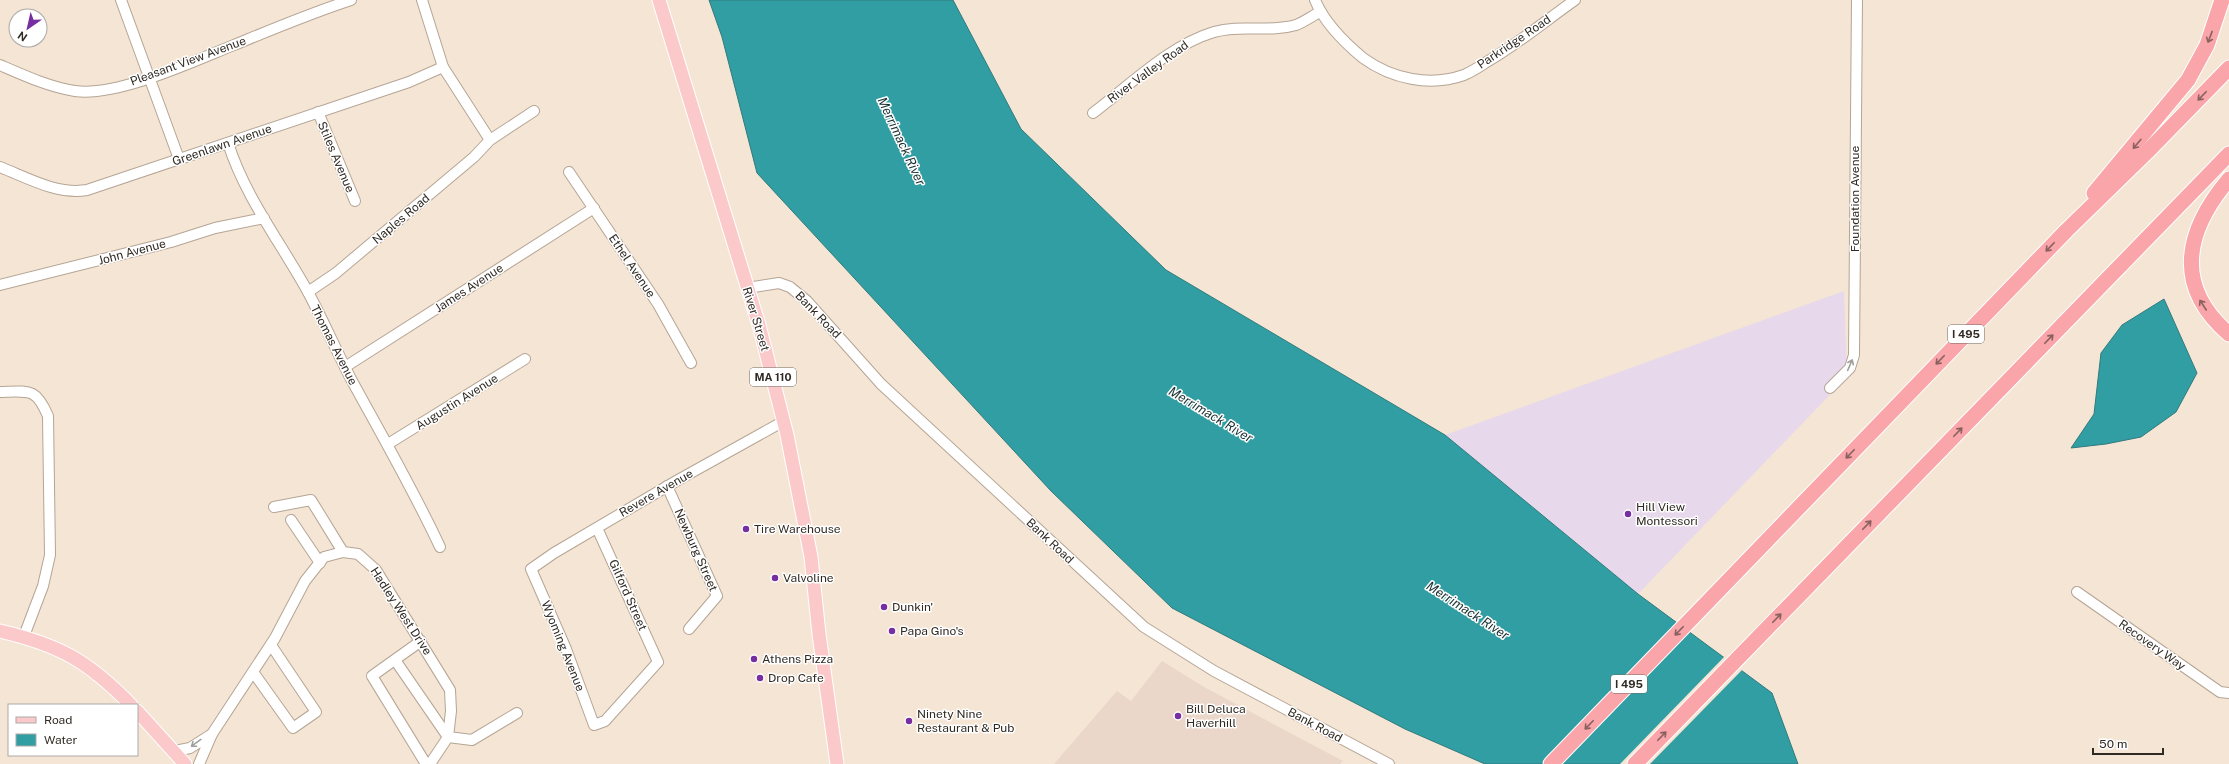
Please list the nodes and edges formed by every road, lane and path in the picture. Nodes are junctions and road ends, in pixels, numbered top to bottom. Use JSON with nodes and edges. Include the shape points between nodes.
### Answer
{"nodes":[{"id":1,"x":121,"y":0,"type":"edge"},
{"id":2,"x":351,"y":0,"type":"edge"},
{"id":3,"x":422,"y":0,"type":"edge"},
{"id":4,"x":659,"y":0,"type":"edge"},
{"id":5,"x":1315,"y":0,"type":"edge"},
{"id":6,"x":1575,"y":0,"type":"edge"},
{"id":7,"x":1857,"y":0,"type":"edge"},
{"id":8,"x":2222,"y":0,"type":"edge"},
{"id":9,"x":1320,"y":12,"type":"junction"},
{"id":10,"x":0,"y":65,"type":"edge"},
{"id":11,"x":443,"y":67,"type":"junction"},
{"id":12,"x":2229,"y":68,"type":"edge"},
{"id":13,"x":149,"y":78,"type":"junction"},
{"id":14,"x":534,"y":111,"type":"dead end"},
{"id":15,"x":318,"y":112,"type":"junction"},
{"id":16,"x":1093,"y":113,"type":"dead end"},
{"id":17,"x":490,"y":140,"type":"junction"},
{"id":18,"x":228,"y":143,"type":"junction"},
{"id":19,"x":2229,"y":154,"type":"edge"},
{"id":20,"x":179,"y":160,"type":"junction"},
{"id":21,"x":0,"y":167,"type":"edge"},
{"id":22,"x":569,"y":172,"type":"dead end"},
{"id":23,"x":2229,"y":179,"type":"edge"},
{"id":24,"x":355,"y":201,"type":"dead end"},
{"id":25,"x":594,"y":208,"type":"junction"},
{"id":26,"x":264,"y":218,"type":"junction"},
{"id":27,"x":2066,"y":231,"type":"junction"},
{"id":28,"x":0,"y":285,"type":"edge"},
{"id":29,"x":747,"y":288,"type":"junction"},
{"id":30,"x":308,"y":292,"type":"junction"},
{"id":31,"x":2229,"y":334,"type":"edge"},
{"id":32,"x":525,"y":359,"type":"dead end"},
{"id":33,"x":691,"y":363,"type":"dead end"},
{"id":34,"x":345,"y":368,"type":"junction"},
{"id":35,"x":1830,"y":388,"type":"dead end"},
{"id":36,"x":0,"y":392,"type":"edge"},
{"id":37,"x":784,"y":421,"type":"junction"},
{"id":38,"x":388,"y":444,"type":"junction"},
{"id":39,"x":668,"y":486,"type":"junction"},
{"id":40,"x":274,"y":507,"type":"dead end"},
{"id":41,"x":291,"y":520,"type":"dead end"},
{"id":42,"x":597,"y":528,"type":"junction"},
{"id":43,"x":440,"y":547,"type":"dead end"},
{"id":44,"x":343,"y":552,"type":"junction"},
{"id":45,"x":320,"y":563,"type":"junction"},
{"id":46,"x":531,"y":569,"type":"joint"},
{"id":47,"x":2077,"y":592,"type":"dead end"},
{"id":48,"x":689,"y":629,"type":"dead end"},
{"id":49,"x":0,"y":631,"type":"edge"},
{"id":50,"x":24,"y":636,"type":"junction"},
{"id":51,"x":421,"y":641,"type":"junction"},
{"id":52,"x":271,"y":644,"type":"junction"},
{"id":53,"x":395,"y":660,"type":"junction"},
{"id":54,"x":253,"y":672,"type":"junction"},
{"id":55,"x":2229,"y":693,"type":"edge"},
{"id":56,"x":130,"y":704,"type":"edge"},
{"id":57,"x":138,"y":713,"type":"edge"},
{"id":58,"x":518,"y":713,"type":"dead end"},
{"id":59,"x":594,"y":725,"type":"joint"},
{"id":60,"x":212,"y":734,"type":"junction"},
{"id":61,"x":448,"y":737,"type":"junction"},
{"id":62,"x":175,"y":751,"type":"junction"},
{"id":63,"x":185,"y":764,"type":"edge"},
{"id":64,"x":199,"y":764,"type":"edge"},
{"id":65,"x":426,"y":764,"type":"edge"},
{"id":66,"x":430,"y":764,"type":"edge"},
{"id":67,"x":837,"y":764,"type":"edge"},
{"id":68,"x":1389,"y":764,"type":"edge"},
{"id":69,"x":1550,"y":764,"type":"edge"},
{"id":70,"x":1635,"y":764,"type":"edge"}],
"edges":[{"from":1,"to":13,"type":"street"},
{"from":2,"to":13,"type":"street","name":"Pleasant View Avenue"},
{"from":3,"to":11,"type":"street"},
{"from":4,"to":29,"type":"main road","name":"River Street","number":"MA 110"},
{"from":5,"to":9,"type":"street","name":"Parkridge Road"},
{"from":6,"to":9,"type":"street","name":"Parkridge Road","via":[[1500,55],[1464,75],[1435,80],[1409,80],[1375,67],[1352,49]]},
{"from":35,"to":7,"type":"street","name":"Foundation Avenue","one_way":true,"via":[[1850,368],[1854,355]]},
{"from":8,"to":27,"type":"highway","one_way":true,"via":[[2207,45],[2188,80],[2104,180]]},
{"from":9,"to":16,"type":"street","name":"River Valley Road","via":[[1296,25],[1269,29],[1240,27],[1215,31],[1185,43]]},
{"from":10,"to":13,"type":"street","name":"Pleasant View Avenue","via":[[74,91],[95,91]]},
{"from":11,"to":15,"type":"street","name":"Greenlawn Avenue","via":[[409,82]]},
{"from":11,"to":17,"type":"street"},
{"from":12,"to":27,"type":"highway","number":"I 495","one_way":true},
{"from":13,"to":20,"type":"street"},
{"from":14,"to":17,"type":"street","name":"Naples Road"},
{"from":15,"to":18,"type":"street","name":"Greenlawn Avenue"},
{"from":15,"to":24,"type":"street","name":"Stiles Avenue"},
{"from":17,"to":30,"type":"street","name":"Naples Road","via":[[474,157],[336,273]]},
{"from":18,"to":20,"type":"street","name":"Greenlawn Avenue"},
{"from":18,"to":26,"type":"street","name":"Thomas Avenue"},
{"from":70,"to":19,"type":"highway","one_way":true},
{"from":20,"to":21,"type":"street","name":"Greenlawn Avenue","via":[[78,192],[57,190]]},
{"from":22,"to":25,"type":"street","name":"Ethel Avenue"},
{"from":31,"to":23,"type":"highway","one_way":true,"via":[[2213,320],[2199,298],[2192,274],[2196,232],[2209,206]]},
{"from":25,"to":33,"type":"street","name":"Ethel Avenue","via":[[658,304]]},
{"from":25,"to":34,"type":"street","name":"James Avenue"},
{"from":26,"to":28,"type":"street","name":"John Avenue","via":[[215,228],[172,242]]},
{"from":26,"to":30,"type":"street","name":"Thomas Avenue"},
{"from":27,"to":69,"type":"highway","number":"I 495","one_way":true},
{"from":29,"to":37,"type":"main road","name":"River Street","number":"MA 110"},
{"from":29,"to":68,"type":"street","name":"Bank Road","via":[[779,283],[790,287],[807,301],[881,384],[1144,628],[1214,671]]},
{"from":30,"to":34,"type":"street","name":"Thomas Avenue"},
{"from":32,"to":38,"type":"street","name":"Augustin Avenue"},
{"from":34,"to":38,"type":"street","name":"Thomas Avenue"},
{"from":36,"to":50,"type":"street","via":[[29,392],[41,399],[48,416],[50,556],[43,586]]},
{"from":37,"to":39,"type":"street","name":"Revere Avenue"},
{"from":37,"to":67,"type":"main road","name":"River Street","number":"MA 110","via":[[811,557]]},
{"from":38,"to":43,"type":"street","name":"Thomas Avenue"},
{"from":39,"to":42,"type":"street","name":"Revere Avenue"},
{"from":39,"to":48,"type":"street","name":"Newburg Street","via":[[717,596]]},
{"from":40,"to":44,"type":"street","via":[[311,500]]},
{"from":41,"to":45,"type":"street"},
{"from":42,"to":46,"type":"street","name":"Revere Avenue"},
{"from":42,"to":59,"type":"street","name":"Gilford Street","via":[[658,662],[605,721]]},
{"from":44,"to":45,"type":"street","via":[[324,557]]},
{"from":44,"to":51,"type":"street","name":"Hadley West Drive","via":[[358,554],[376,570]]},
{"from":45,"to":52,"type":"street","via":[[305,581]]},
{"from":46,"to":59,"type":"street","name":"Wyoming Avenue","via":[[566,649]]},
{"from":47,"to":55,"type":"street","name":"Recovery Way","via":[[2220,692]]},
{"from":49,"to":50,"type":"main road"},
{"from":50,"to":56,"type":"main road","via":[[70,655],[91,668]]},
{"from":51,"to":53,"type":"street"},
{"from":51,"to":61,"type":"street","name":"Hadley West Drive","via":[[450,690]]},
{"from":52,"to":54,"type":"street"},
{"from":52,"to":54,"type":"street","via":[[316,712],[293,728]]},
{"from":53,"to":61,"type":"street"},
{"from":53,"to":65,"type":"street","via":[[372,676]]},
{"from":54,"to":60,"type":"street"},
{"from":57,"to":62,"type":"main road"},
{"from":58,"to":61,"type":"street","via":[[472,740]]},
{"from":60,"to":62,"type":"street","one_way":true,"via":[[190,748]]},
{"from":60,"to":64,"type":"street"},
{"from":61,"to":66,"type":"street","name":"Hadley West Drive"},
{"from":62,"to":63,"type":"main road"}]}
